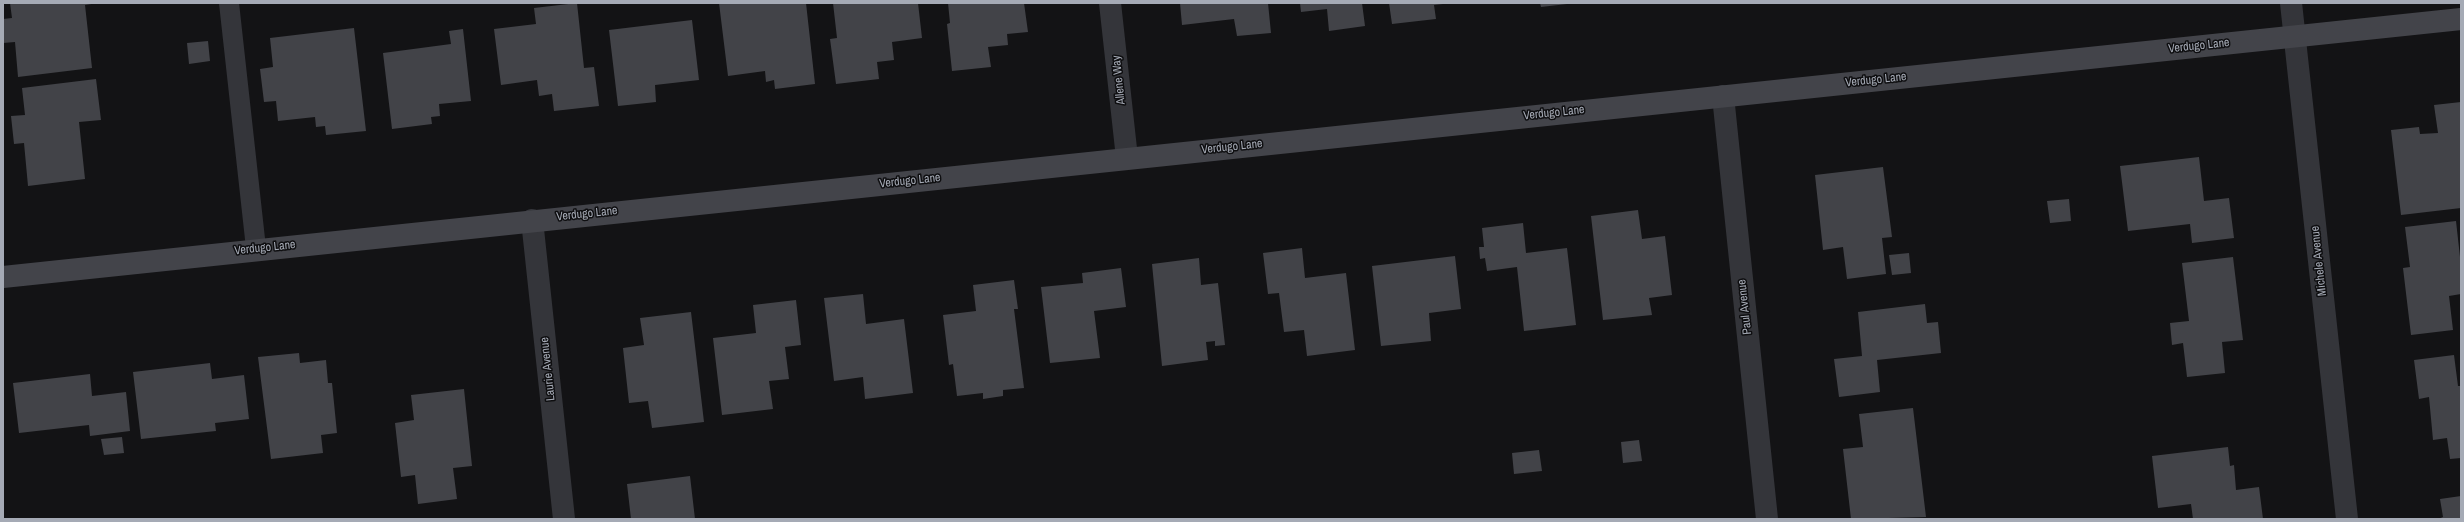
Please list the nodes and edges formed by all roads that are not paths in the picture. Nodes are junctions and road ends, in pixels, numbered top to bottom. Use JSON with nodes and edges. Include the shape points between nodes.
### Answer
{"nodes":[{"id":1,"x":229,"y":3,"type":"edge"},
{"id":2,"x":1110,"y":3,"type":"edge"},
{"id":3,"x":2291,"y":3,"type":"edge"},
{"id":4,"x":2461,"y":19,"type":"edge"},
{"id":5,"x":2294,"y":36,"type":"junction"},
{"id":6,"x":1723,"y":96,"type":"junction"},
{"id":7,"x":1127,"y":158,"type":"junction"},
{"id":8,"x":532,"y":220,"type":"junction"},
{"id":9,"x":256,"y":248,"type":"junction"},
{"id":10,"x":3,"y":277,"type":"edge"},
{"id":11,"x":564,"y":519,"type":"edge"},
{"id":12,"x":1767,"y":519,"type":"edge"},
{"id":13,"x":2347,"y":519,"type":"edge"}],
"edges":[{"from":1,"to":9,"type":"lane"},
{"from":2,"to":7,"type":"street","name":"Allene Way"},
{"from":3,"to":5,"type":"street","name":"Michele Avenue"},
{"from":4,"to":5,"type":"street","name":"Verdugo Lane"},
{"from":5,"to":6,"type":"street","name":"Verdugo Lane"},
{"from":5,"to":13,"type":"street","name":"Michele Avenue"},
{"from":6,"to":7,"type":"street","name":"Verdugo Lane"},
{"from":6,"to":12,"type":"street","name":"Paul Avenue"},
{"from":7,"to":8,"type":"street","name":"Verdugo Lane"},
{"from":8,"to":9,"type":"street","name":"Verdugo Lane"},
{"from":8,"to":11,"type":"street","name":"Laurie Avenue"},
{"from":9,"to":10,"type":"street","name":"Verdugo Lane"}]}
